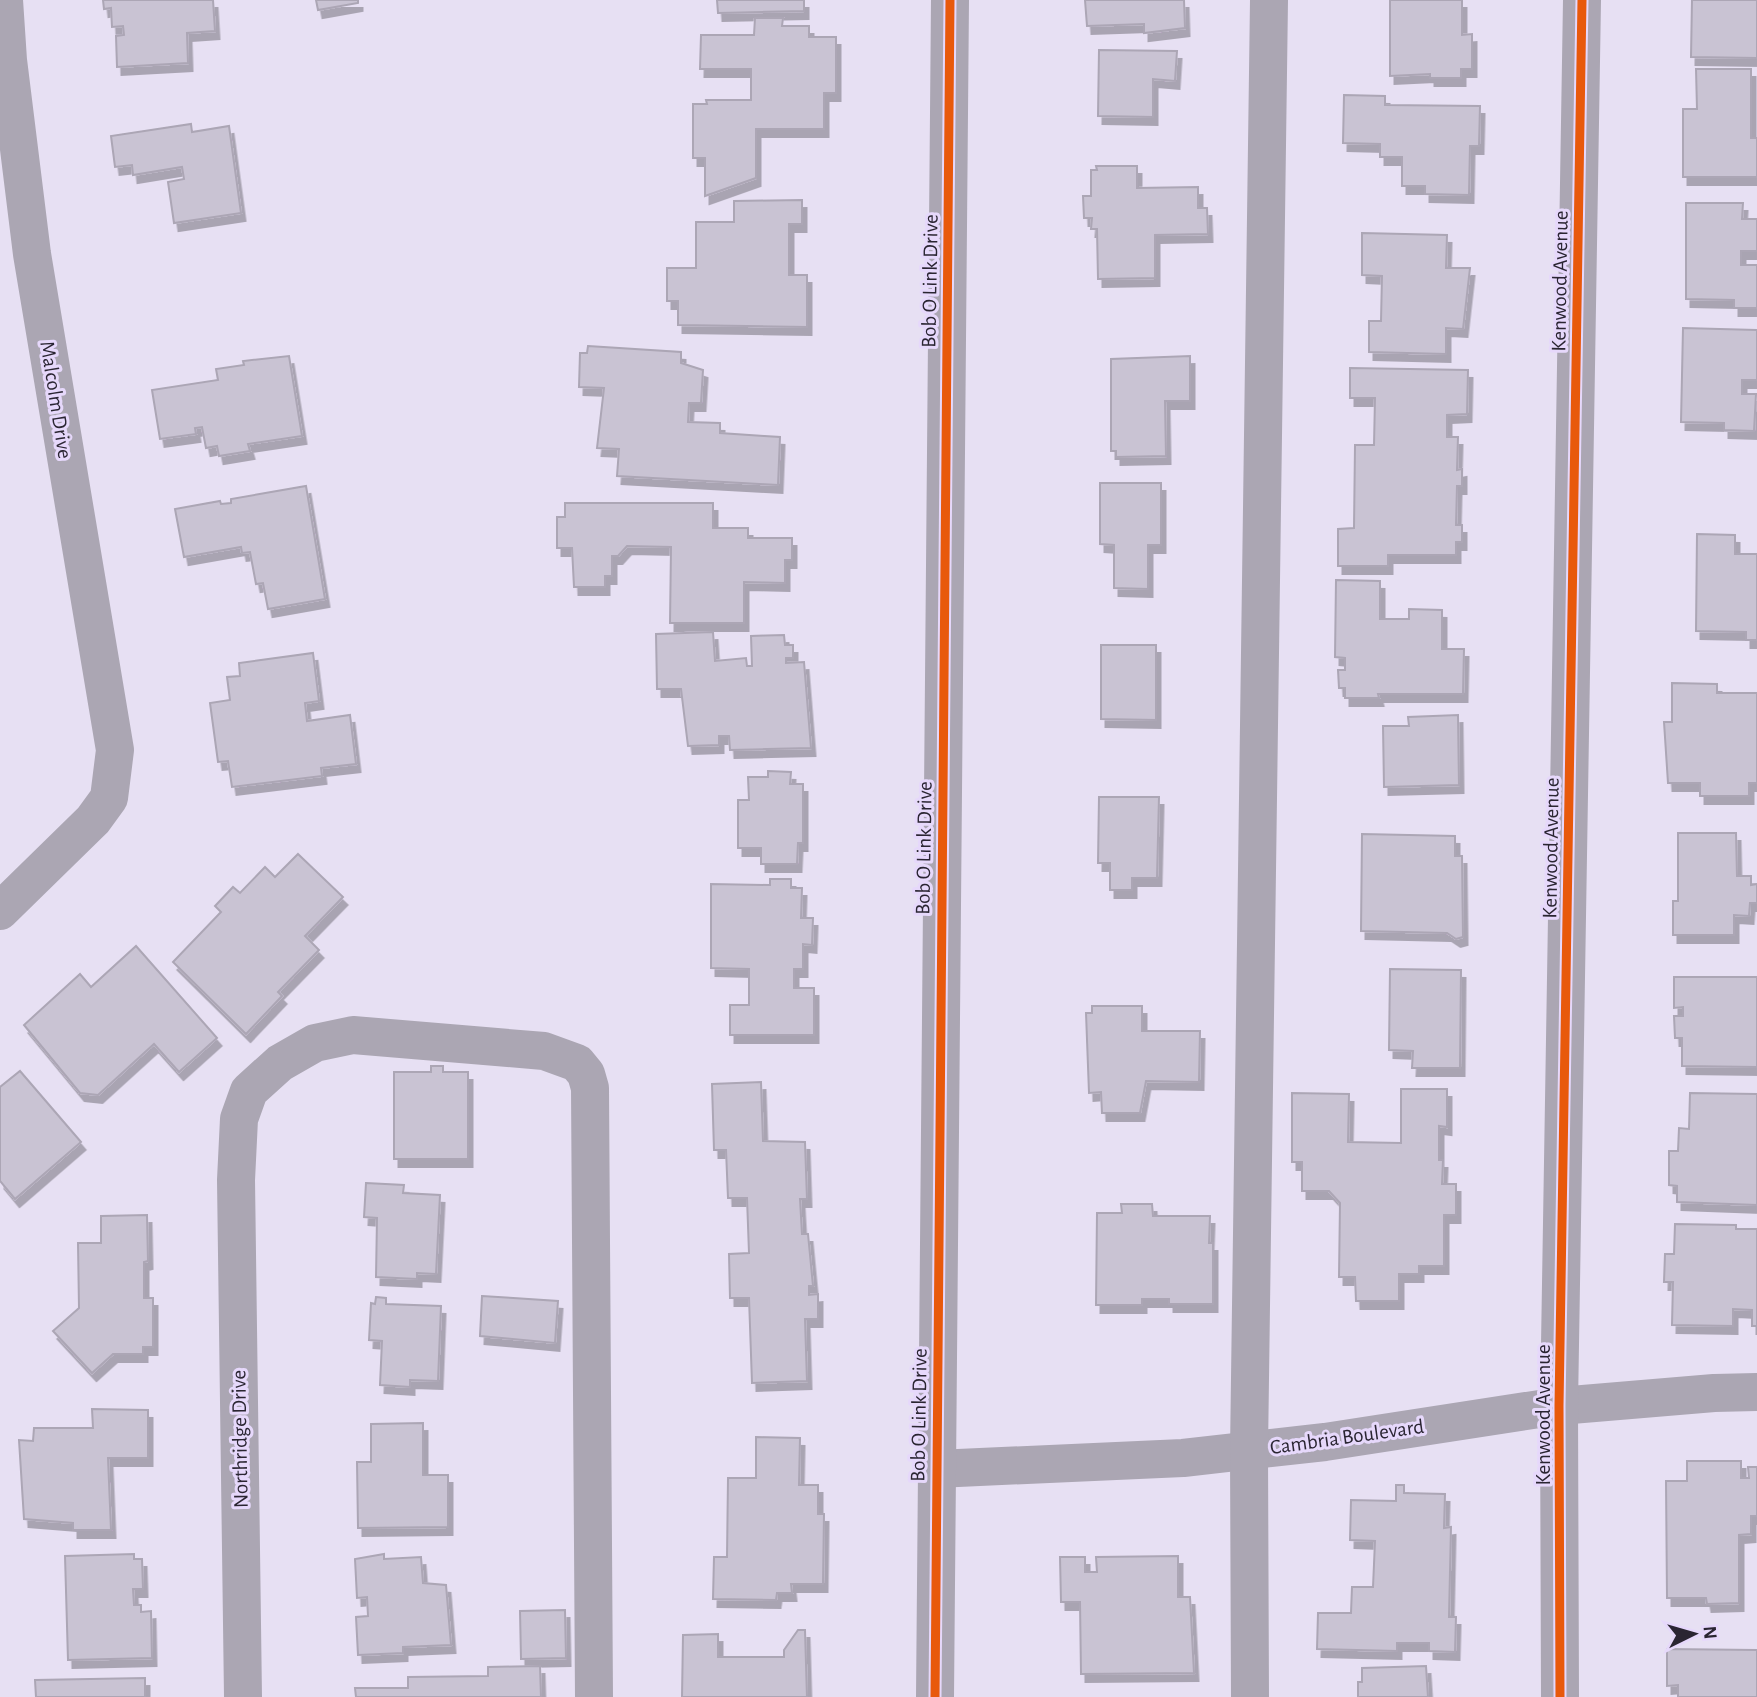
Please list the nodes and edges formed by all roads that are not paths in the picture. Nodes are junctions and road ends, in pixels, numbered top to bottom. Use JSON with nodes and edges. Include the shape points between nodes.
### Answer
{"nodes":[{"id":1,"x":4,"y":0,"type":"edge"},
{"id":2,"x":950,"y":0,"type":"edge"},
{"id":3,"x":1269,"y":0,"type":"edge"},
{"id":4,"x":1583,"y":0,"type":"edge"},
{"id":5,"x":0,"y":911,"type":"edge"},
{"id":6,"x":1757,"y":1392,"type":"edge"},
{"id":7,"x":1559,"y":1406,"type":"junction"},
{"id":8,"x":1249,"y":1451,"type":"junction"},
{"id":9,"x":936,"y":1469,"type":"junction"},
{"id":10,"x":243,"y":1697,"type":"edge"},
{"id":11,"x":594,"y":1697,"type":"edge"},
{"id":12,"x":935,"y":1697,"type":"edge"},
{"id":13,"x":1250,"y":1697,"type":"edge"},
{"id":14,"x":1560,"y":1697,"type":"edge"}],
"edges":[{"from":1,"to":5,"type":"street","name":"Malcolm Drive","via":[[32,254],[115,750],[109,798],[93,820]]},
{"from":2,"to":9,"type":"street","name":"Bob O Link Drive"},
{"from":3,"to":8,"type":"street"},
{"from":4,"to":7,"type":"street","name":"Kenwood Avenue"},
{"from":6,"to":7,"type":"street","name":"Cambria Boulevard"},
{"from":7,"to":8,"type":"street","name":"Cambria Boulevard"},
{"from":7,"to":14,"type":"street","name":"Kenwood Avenue"},
{"from":8,"to":9,"type":"street","name":"Cambria Boulevard"},
{"from":8,"to":13,"type":"street"},
{"from":9,"to":12,"type":"street","name":"Bob O Link Drive"},
{"from":10,"to":11,"type":"street","name":"Northridge Drive","via":[[239,1119],[249,1091],[280,1062],[315,1043],[353,1035],[544,1051],[577,1063],[586,1074],[590,1088]]}]}
